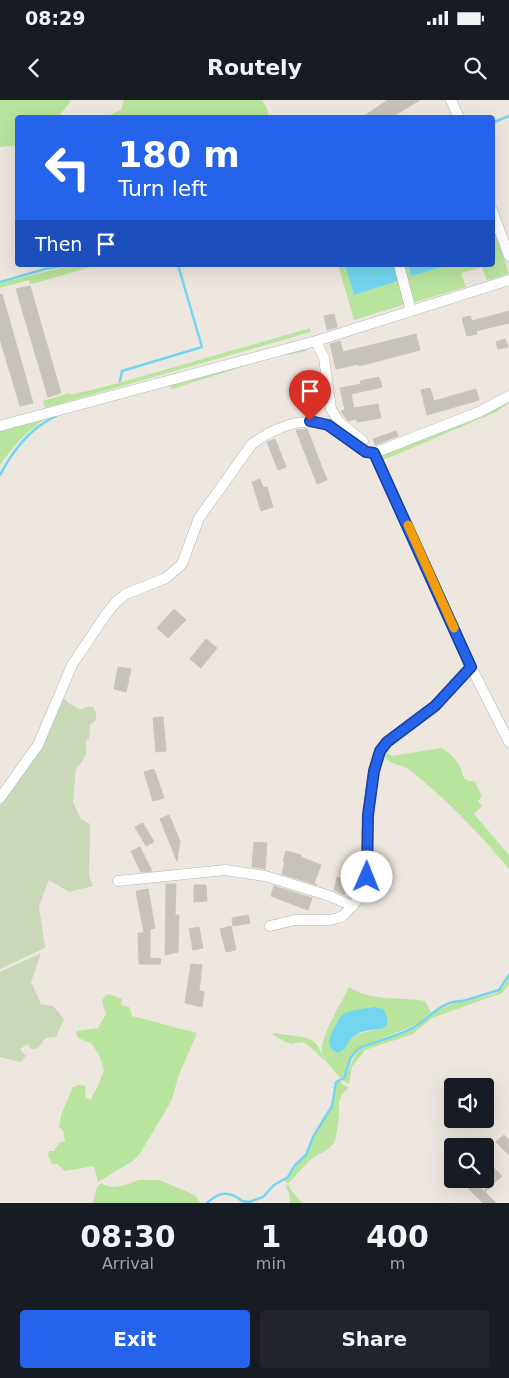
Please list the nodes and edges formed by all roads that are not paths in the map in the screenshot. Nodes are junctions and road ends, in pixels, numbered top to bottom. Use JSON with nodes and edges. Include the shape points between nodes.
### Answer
{"nodes":[{"id":1,"x":451,"y":100,"type":"edge"},
{"id":2,"x":458,"y":115,"type":"edge"},
{"id":3,"x":495,"y":218,"type":"edge"},
{"id":4,"x":509,"y":256,"type":"edge"},
{"id":5,"x":400,"y":267,"type":"edge"},
{"id":6,"x":509,"y":280,"type":"edge"},
{"id":7,"x":411,"y":311,"type":"junction"},
{"id":8,"x":316,"y":340,"type":"junction"},
{"id":9,"x":509,"y":396,"type":"edge"},
{"id":10,"x":0,"y":426,"type":"edge"},
{"id":11,"x":363,"y":441,"type":"dead end"},
{"id":12,"x":374,"y":453,"type":"junction"},
{"id":13,"x":471,"y":667,"type":"junction"},
{"id":14,"x":509,"y":742,"type":"edge"},
{"id":15,"x":0,"y":798,"type":"edge"},
{"id":16,"x":118,"y":881,"type":"dead end"},
{"id":17,"x":353,"y":906,"type":"junction"},
{"id":18,"x":270,"y":926,"type":"dead end"}],
"edges":[{"from":1,"to":2,"type":"street"},
{"from":3,"to":4,"type":"street"},
{"from":5,"to":7,"type":"street"},
{"from":6,"to":7,"type":"street"},
{"from":7,"to":8,"type":"street"},
{"from":8,"to":10,"type":"street"},
{"from":8,"to":11,"type":"street","via":[[324,358],[332,409],[339,422]]},
{"from":9,"to":12,"type":"street","via":[[479,412]]},
{"from":12,"to":13,"type":"street"},
{"from":12,"to":15,"type":"street","via":[[366,452],[328,425],[310,421],[291,424],[252,444],[199,518],[182,564],[166,578],[126,594],[108,613],[72,665],[38,746]]},
{"from":13,"to":14,"type":"street"},
{"from":13,"to":17,"type":"street","via":[[435,706],[387,742],[380,751],[368,815],[367,877]]},
{"from":16,"to":17,"type":"street","via":[[225,870],[265,876]]},
{"from":17,"to":18,"type":"street","via":[[343,916],[330,920],[295,920]]}]}
